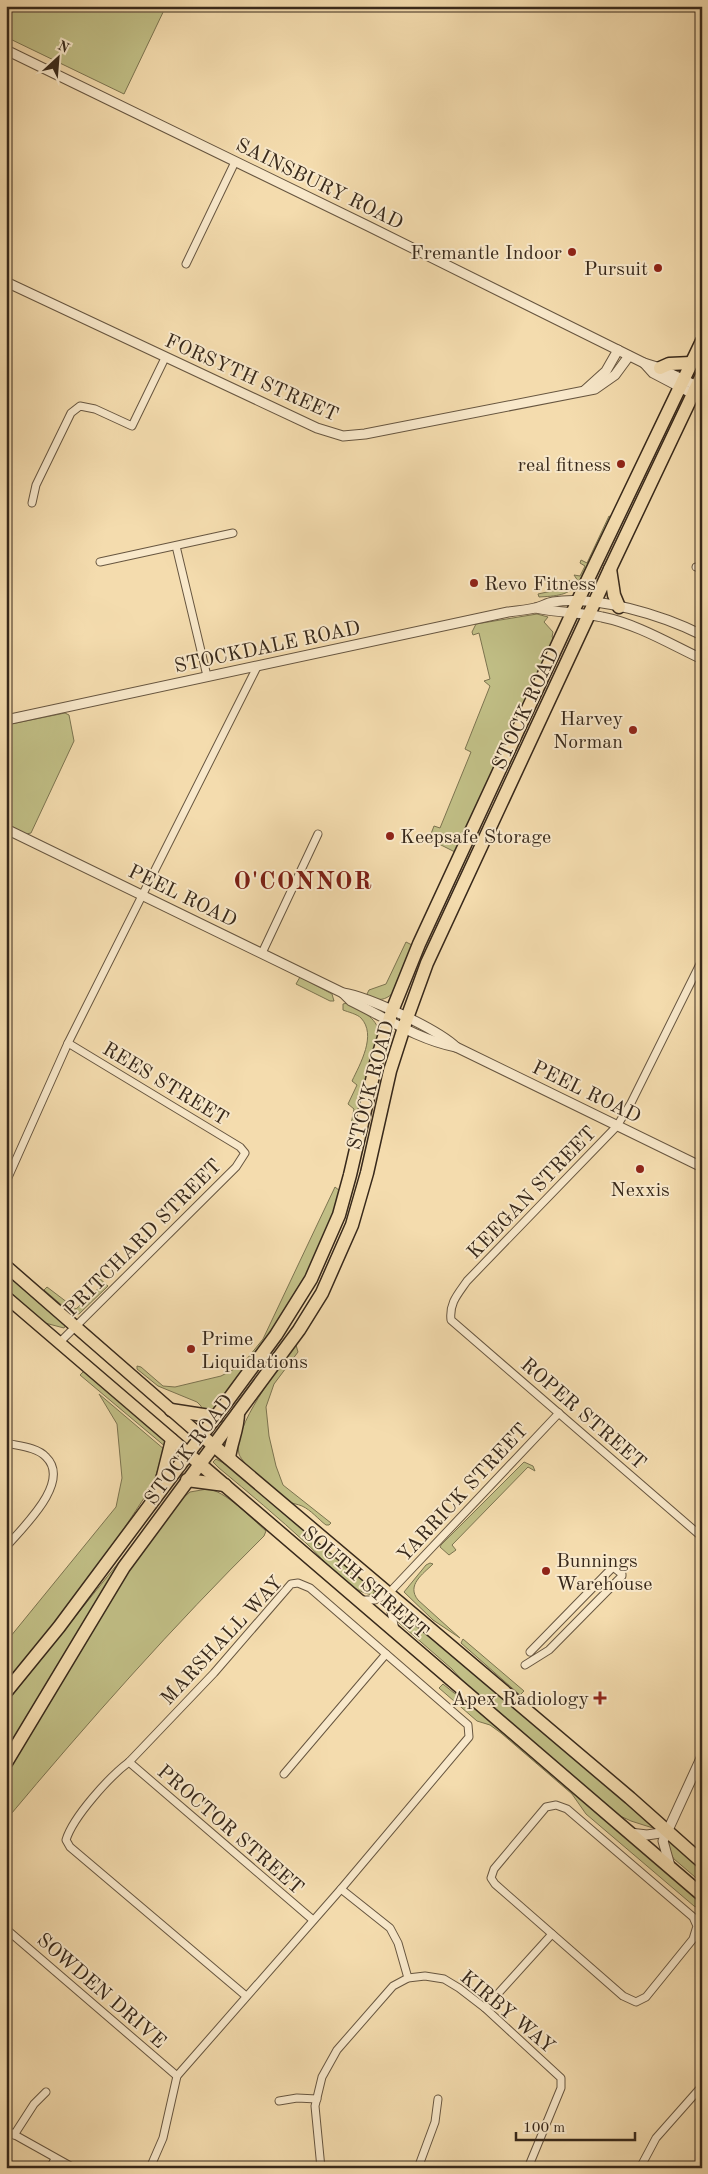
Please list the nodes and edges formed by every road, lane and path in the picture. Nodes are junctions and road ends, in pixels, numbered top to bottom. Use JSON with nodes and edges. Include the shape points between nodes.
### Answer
{"nodes":[{"id":1,"x":6,"y":50,"type":"edge"},
{"id":2,"x":235,"y":162,"type":"junction"},
{"id":3,"x":186,"y":264,"type":"dead end"},
{"id":4,"x":6,"y":282,"type":"edge"},
{"id":5,"x":702,"y":341,"type":"edge"},
{"id":6,"x":618,"y":350,"type":"junction"},
{"id":7,"x":629,"y":356,"type":"junction"},
{"id":8,"x":165,"y":358,"type":"junction"},
{"id":9,"x":644,"y":363,"type":"junction"},
{"id":10,"x":691,"y":364,"type":"junction"},
{"id":11,"x":660,"y":368,"type":"junction"},
{"id":12,"x":681,"y":383,"type":"junction"},
{"id":13,"x":697,"y":385,"type":"edge"},
{"id":14,"x":585,"y":390,"type":"junction"},
{"id":15,"x":32,"y":503,"type":"dead end"},
{"id":16,"x":233,"y":533,"type":"dead end"},
{"id":17,"x":176,"y":546,"type":"junction"},
{"id":18,"x":100,"y":562,"type":"dead end"},
{"id":19,"x":610,"y":569,"type":"junction"},
{"id":20,"x":619,"y":607,"type":"junction"},
{"id":21,"x":575,"y":608,"type":"junction"},
{"id":22,"x":592,"y":609,"type":"junction"},
{"id":23,"x":702,"y":634,"type":"edge"},
{"id":24,"x":702,"y":659,"type":"edge"},
{"id":25,"x":257,"y":667,"type":"junction"},
{"id":26,"x":207,"y":676,"type":"junction"},
{"id":27,"x":6,"y":720,"type":"edge"},
{"id":28,"x":6,"y":829,"type":"edge"},
{"id":29,"x":318,"y":834,"type":"dead end"},
{"id":30,"x":143,"y":894,"type":"junction"},
{"id":31,"x":262,"y":954,"type":"junction"},
{"id":32,"x":702,"y":960,"type":"edge"},
{"id":33,"x":391,"y":1016,"type":"junction"},
{"id":34,"x":405,"y":1022,"type":"junction"},
{"id":35,"x":68,"y":1043,"type":"junction"},
{"id":36,"x":617,"y":1126,"type":"junction"},
{"id":37,"x":245,"y":1153,"type":"joint"},
{"id":38,"x":702,"y":1167,"type":"edge"},
{"id":39,"x":6,"y":1182,"type":"edge"},
{"id":40,"x":6,"y":1266,"type":"edge"},
{"id":41,"x":6,"y":1297,"type":"edge"},
{"id":42,"x":450,"y":1312,"type":"joint"},
{"id":43,"x":76,"y":1326,"type":"junction"},
{"id":44,"x":59,"y":1343,"type":"junction"},
{"id":45,"x":171,"y":1410,"type":"junction"},
{"id":46,"x":559,"y":1412,"type":"junction"},
{"id":47,"x":238,"y":1413,"type":"junction"},
{"id":48,"x":216,"y":1417,"type":"junction"},
{"id":49,"x":201,"y":1436,"type":"junction"},
{"id":50,"x":172,"y":1440,"type":"junction"},
{"id":51,"x":6,"y":1444,"type":"edge"},
{"id":52,"x":213,"y":1446,"type":"junction"},
{"id":53,"x":188,"y":1453,"type":"junction"},
{"id":54,"x":229,"y":1458,"type":"junction"},
{"id":55,"x":200,"y":1463,"type":"junction"},
{"id":56,"x":187,"y":1480,"type":"junction"},
{"id":57,"x":225,"y":1485,"type":"junction"},
{"id":58,"x":160,"y":1490,"type":"junction"},
{"id":59,"x":702,"y":1537,"type":"edge"},
{"id":60,"x":6,"y":1547,"type":"edge"},
{"id":61,"x":388,"y":1594,"type":"junction"},
{"id":62,"x":358,"y":1600,"type":"junction"},
{"id":63,"x":394,"y":1632,"type":"junction"},
{"id":64,"x":530,"y":1652,"type":"dead end"},
{"id":65,"x":386,"y":1654,"type":"junction"},
{"id":66,"x":525,"y":1665,"type":"dead end"},
{"id":67,"x":6,"y":1692,"type":"edge"},
{"id":68,"x":702,"y":1756,"type":"edge"},
{"id":69,"x":128,"y":1762,"type":"junction"},
{"id":70,"x":6,"y":1763,"type":"edge"},
{"id":71,"x":284,"y":1774,"type":"dead end"},
{"id":72,"x":667,"y":1832,"type":"junction"},
{"id":73,"x":630,"y":1833,"type":"junction"},
{"id":74,"x":702,"y":1862,"type":"edge"},
{"id":75,"x":671,"y":1869,"type":"junction"},
{"id":76,"x":342,"y":1890,"type":"junction"},
{"id":77,"x":702,"y":1895,"type":"edge"},
{"id":78,"x":313,"y":1920,"type":"junction"},
{"id":79,"x":6,"y":1929,"type":"edge"},
{"id":80,"x":552,"y":1934,"type":"junction"},
{"id":81,"x":408,"y":1978,"type":"junction"},
{"id":82,"x":246,"y":1996,"type":"junction"},
{"id":83,"x":485,"y":2008,"type":"junction"},
{"id":84,"x":177,"y":2076,"type":"junction"},
{"id":85,"x":702,"y":2086,"type":"edge"},
{"id":86,"x":46,"y":2092,"type":"dead end"},
{"id":87,"x":317,"y":2099,"type":"junction"},
{"id":88,"x":438,"y":2099,"type":"dead end"},
{"id":89,"x":279,"y":2101,"type":"dead end"},
{"id":90,"x":6,"y":2130,"type":"edge"},
{"id":91,"x":14,"y":2135,"type":"junction"},
{"id":92,"x":55,"y":2159,"type":"junction"},
{"id":93,"x":50,"y":2168,"type":"edge"},
{"id":94,"x":74,"y":2168,"type":"edge"},
{"id":95,"x":150,"y":2168,"type":"edge"},
{"id":96,"x":320,"y":2168,"type":"edge"},
{"id":97,"x":418,"y":2168,"type":"edge"},
{"id":98,"x":528,"y":2168,"type":"edge"},
{"id":99,"x":640,"y":2168,"type":"edge"}],
"edges":[{"from":1,"to":2,"type":"street","name":"SAINSBURY ROAD"},
{"from":2,"to":3,"type":"street"},
{"from":2,"to":6,"type":"street","name":"SAINSBURY ROAD"},
{"from":4,"to":8,"type":"street","name":"FORSYTH STREET"},
{"from":5,"to":10,"type":"highway","name":"STOCK ROAD"},
{"from":6,"to":7,"type":"street","name":"SAINSBURY ROAD"},
{"from":6,"to":14,"type":"street","via":[[606,371]]},
{"from":7,"to":9,"type":"street","name":"SAINSBURY ROAD"},
{"from":7,"to":14,"type":"street","name":"FORSYTH STREET","via":[[606,383]]},
{"from":8,"to":14,"type":"street","name":"FORSYTH STREET","via":[[317,428],[343,436]]},
{"from":8,"to":15,"type":"street","via":[[132,426],[95,409],[80,406],[71,413],[36,485]]},
{"from":9,"to":11,"type":"street","name":"SAINSBURY ROAD"},
{"from":9,"to":12,"type":"street","name":"SAINSBURY ROAD","via":[[654,373]]},
{"from":10,"to":11,"type":"highway","via":[[669,364]]},
{"from":10,"to":12,"type":"highway","name":"STOCK ROAD"},
{"from":11,"to":12,"type":"street","name":"SAINSBURY ROAD"},
{"from":12,"to":13,"type":"street","name":"SAINSBURY ROAD"},
{"from":12,"to":21,"type":"highway","name":"STOCK ROAD"},
{"from":13,"to":19,"type":"highway","name":"STOCK ROAD"},
{"from":16,"to":17,"type":"street"},
{"from":17,"to":18,"type":"street"},
{"from":17,"to":26,"type":"street"},
{"from":19,"to":20,"type":"highway"},
{"from":19,"to":22,"type":"highway","name":"STOCK ROAD"},
{"from":20,"to":22,"type":"street"},
{"from":20,"to":23,"type":"street","via":[[648,613]]},
{"from":21,"to":22,"type":"street","name":"STOCKDALE ROAD"},
{"from":21,"to":25,"type":"street","name":"STOCKDALE ROAD","via":[[553,602]]},
{"from":21,"to":33,"type":"highway","name":"STOCK ROAD","via":[[419,944]]},
{"from":22,"to":24,"type":"street"},
{"from":22,"to":34,"type":"highway","name":"STOCK ROAD","via":[[435,946]]},
{"from":25,"to":26,"type":"street","name":"STOCKDALE ROAD"},
{"from":25,"to":30,"type":"street"},
{"from":26,"to":27,"type":"street","name":"STOCKDALE ROAD"},
{"from":28,"to":30,"type":"street","name":"PEEL ROAD"},
{"from":29,"to":31,"type":"street"},
{"from":30,"to":31,"type":"street","name":"PEEL ROAD"},
{"from":30,"to":35,"type":"street"},
{"from":31,"to":33,"type":"street","name":"PEEL ROAD","via":[[343,993],[351,1000]]},
{"from":32,"to":36,"type":"street","name":"KEEGAN STREET"},
{"from":33,"to":34,"type":"street","name":"PEEL ROAD"},
{"from":33,"to":48,"type":"highway","name":"STOCK ROAD","via":[[344,1195],[321,1259],[290,1314]]},
{"from":34,"to":36,"type":"street","name":"PEEL ROAD","via":[[443,1044],[456,1047]]},
{"from":34,"to":47,"type":"highway","name":"STOCK ROAD","via":[[360,1201],[344,1247],[311,1311]]},
{"from":35,"to":37,"type":"street","name":"REES STREET","via":[[240,1146]]},
{"from":35,"to":39,"type":"street"},
{"from":36,"to":38,"type":"street","name":"PEEL ROAD"},
{"from":36,"to":42,"type":"street","name":"KEEGAN STREET","via":[[467,1282],[451,1303]]},
{"from":37,"to":43,"type":"street","name":"PRITCHARD STREET","via":[[236,1167]]},
{"from":40,"to":43,"type":"main road","name":"SOUTH STREET"},
{"from":41,"to":44,"type":"main road","name":"SOUTH STREET"},
{"from":42,"to":46,"type":"street","name":"ROPER STREET","via":[[451,1320]]},
{"from":43,"to":44,"type":"street","name":"PRITCHARD STREET"},
{"from":43,"to":45,"type":"main road","name":"SOUTH STREET"},
{"from":44,"to":50,"type":"main road","name":"SOUTH STREET"},
{"from":45,"to":48,"type":"highway"},
{"from":45,"to":49,"type":"main road","name":"SOUTH STREET"},
{"from":46,"to":59,"type":"street","name":"ROPER STREET"},
{"from":46,"to":61,"type":"street","name":"YARRICK STREET"},
{"from":47,"to":52,"type":"highway","name":"STOCK ROAD"},
{"from":47,"to":54,"type":"highway","via":[[238,1427]]},
{"from":48,"to":49,"type":"highway","name":"STOCK ROAD"},
{"from":49,"to":52,"type":"highway","name":"SOUTH STREET"},
{"from":49,"to":53,"type":"highway","name":"STOCK ROAD"},
{"from":50,"to":53,"type":"main road","name":"SOUTH STREET"},
{"from":50,"to":58,"type":"highway"},
{"from":51,"to":60,"type":"street","via":[[29,1448],[46,1456],[53,1468],[49,1494]]},
{"from":52,"to":54,"type":"highway","name":"SOUTH STREET"},
{"from":52,"to":55,"type":"highway","name":"STOCK ROAD"},
{"from":53,"to":55,"type":"highway","name":"SOUTH STREET"},
{"from":53,"to":58,"type":"highway","name":"STOCK ROAD"},
{"from":54,"to":61,"type":"highway","name":"SOUTH STREET"},
{"from":55,"to":56,"type":"highway","name":"STOCK ROAD"},
{"from":55,"to":57,"type":"highway","name":"SOUTH STREET"},
{"from":56,"to":57,"type":"highway"},
{"from":56,"to":70,"type":"highway","name":"STOCK ROAD","via":[[124,1567]]},
{"from":57,"to":62,"type":"highway","name":"SOUTH STREET"},
{"from":58,"to":67,"type":"highway","name":"STOCK ROAD","via":[[59,1627]]},
{"from":61,"to":62,"type":"street","via":[[376,1600]]},
{"from":61,"to":63,"type":"street"},
{"from":61,"to":72,"type":"highway","name":"SOUTH STREET"},
{"from":62,"to":63,"type":"highway","name":"SOUTH STREET"},
{"from":63,"to":73,"type":"highway","name":"SOUTH STREET"},
{"from":64,"to":66,"type":"street","via":[[613,1567],[622,1574],[549,1650]]},
{"from":65,"to":69,"type":"street","name":"MARSHALL WAY","via":[[310,1588],[291,1584],[214,1673]]},
{"from":65,"to":71,"type":"street"},
{"from":65,"to":76,"type":"street","name":"MARSHALL WAY","via":[[468,1725],[470,1733],[467,1742]]},
{"from":68,"to":72,"type":"street"},
{"from":69,"to":78,"type":"street","name":"PROCTOR STREET"},
{"from":69,"to":82,"type":"street","name":"MARSHALL WAY","via":[[70,1827],[66,1840],[70,1847]]},
{"from":72,"to":73,"type":"street"},
{"from":72,"to":74,"type":"highway","name":"SOUTH STREET"},
{"from":72,"to":75,"type":"street","via":[[663,1841]]},
{"from":73,"to":75,"type":"highway","name":"SOUTH STREET"},
{"from":75,"to":77,"type":"highway","name":"SOUTH STREET"},
{"from":76,"to":78,"type":"street","name":"MARSHALL WAY"},
{"from":76,"to":81,"type":"street","via":[[390,1928]]},
{"from":78,"to":82,"type":"street","name":"MARSHALL WAY"},
{"from":79,"to":84,"type":"street","name":"SOWDEN DRIVE"},
{"from":80,"to":80,"type":"street","via":[[491,1878],[494,1869],[546,1807],[556,1805],[567,1809],[693,1916],[697,1926],[693,1939],[646,1997],[636,2002],[624,1996]]},
{"from":80,"to":83,"type":"street"},
{"from":81,"to":83,"type":"street","name":"KIRBY WAY","via":[[444,1979]]},
{"from":81,"to":87,"type":"street","via":[[393,1986],[337,2050],[322,2077]]},
{"from":82,"to":84,"type":"street","name":"MARSHALL WAY"},
{"from":83,"to":98,"type":"street","name":"KIRBY WAY","via":[[561,2078],[561,2088]]},
{"from":84,"to":95,"type":"street","name":"MARSHALL WAY","via":[[163,2138]]},
{"from":85,"to":99,"type":"street","via":[[656,2138]]},
{"from":86,"to":91,"type":"street"},
{"from":87,"to":89,"type":"street"},
{"from":87,"to":96,"type":"street"},
{"from":88,"to":97,"type":"street","via":[[435,2122]]},
{"from":90,"to":91,"type":"street"},
{"from":91,"to":92,"type":"street"},
{"from":92,"to":93,"type":"street"},
{"from":92,"to":94,"type":"street"}]}
